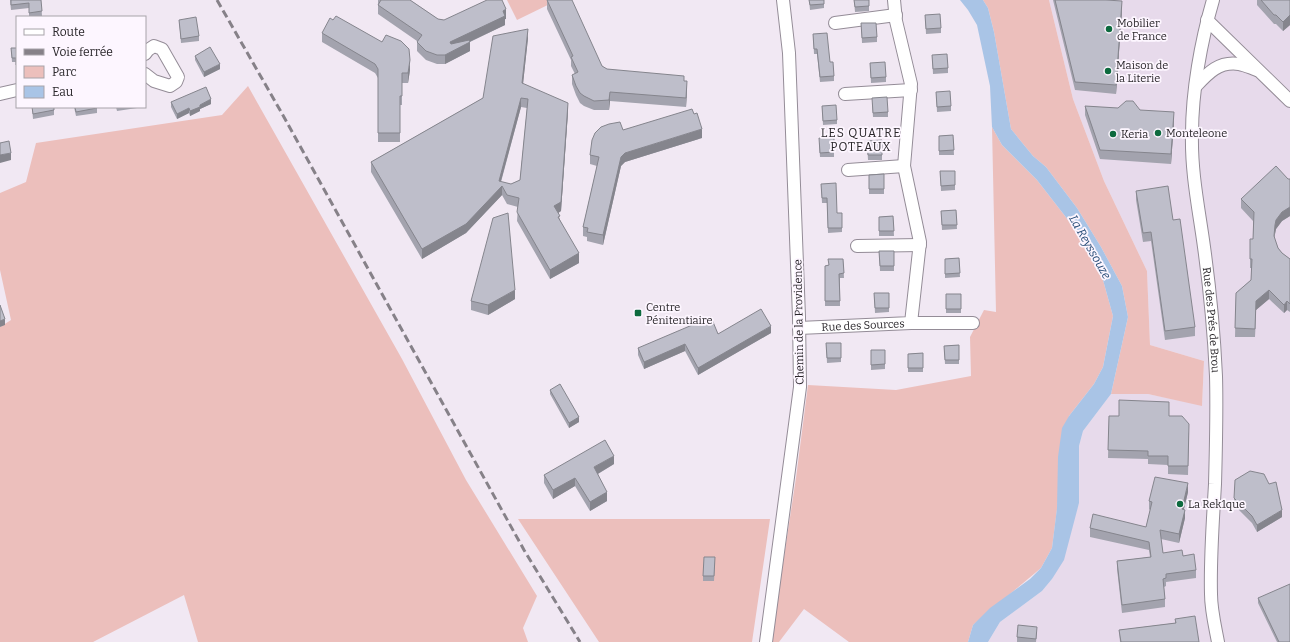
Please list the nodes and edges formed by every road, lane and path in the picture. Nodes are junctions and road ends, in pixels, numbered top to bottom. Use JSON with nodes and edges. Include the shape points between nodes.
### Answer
{"nodes":[{"id":1,"x":783,"y":0,"type":"edge"},
{"id":2,"x":894,"y":0,"type":"edge"},
{"id":3,"x":1213,"y":0,"type":"edge"},
{"id":4,"x":896,"y":15,"type":"junction"},
{"id":5,"x":1207,"y":20,"type":"junction"},
{"id":6,"x":835,"y":23,"type":"dead end"},
{"id":7,"x":146,"y":53,"type":"edge"},
{"id":8,"x":1259,"y":71,"type":"junction"},
{"id":9,"x":146,"y":75,"type":"edge"},
{"id":10,"x":1196,"y":86,"type":"junction"},
{"id":11,"x":16,"y":90,"type":"edge"},
{"id":12,"x":911,"y":90,"type":"junction"},
{"id":13,"x":0,"y":94,"type":"edge"},
{"id":14,"x":845,"y":94,"type":"dead end"},
{"id":15,"x":1290,"y":101,"type":"edge"},
{"id":16,"x":904,"y":166,"type":"junction"},
{"id":17,"x":848,"y":170,"type":"dead end"},
{"id":18,"x":857,"y":246,"type":"dead end"},
{"id":19,"x":920,"y":246,"type":"junction"},
{"id":20,"x":911,"y":323,"type":"junction"},
{"id":21,"x":973,"y":323,"type":"dead end"},
{"id":22,"x":799,"y":328,"type":"junction"},
{"id":23,"x":766,"y":642,"type":"edge"},
{"id":24,"x":1218,"y":642,"type":"edge"}],
"edges":[{"from":1,"to":22,"type":"street","name":"Chemin de la Providence","via":[[789,53]]},
{"from":2,"to":4,"type":"street","name":"Rue des Sources"},
{"from":3,"to":5,"type":"street","name":"Rue des Prés de Brou"},
{"from":4,"to":6,"type":"street"},
{"from":4,"to":12,"type":"street","name":"Rue des Sources"},
{"from":5,"to":8,"type":"street"},
{"from":5,"to":10,"type":"street","name":"Rue des Prés de Brou"},
{"from":7,"to":9,"type":"street","via":[[154,46],[162,49],[178,77],[170,86],[154,81]]},
{"from":8,"to":10,"type":"street","via":[[1239,64],[1224,64],[1210,71]]},
{"from":8,"to":15,"type":"street"},
{"from":10,"to":24,"type":"street","name":"Rue des Prés de Brou","via":[[1192,134],[1194,182],[1213,318],[1216,378],[1211,596]]},
{"from":11,"to":13,"type":"street"},
{"from":12,"to":14,"type":"street"},
{"from":12,"to":16,"type":"street","name":"Rue des Sources"},
{"from":16,"to":17,"type":"street"},
{"from":16,"to":19,"type":"street","name":"Rue des Sources"},
{"from":18,"to":19,"type":"street"},
{"from":19,"to":20,"type":"street","name":"Rue des Sources"},
{"from":20,"to":21,"type":"street"},
{"from":20,"to":22,"type":"street","name":"Rue des Sources"},
{"from":22,"to":23,"type":"street","name":"Chemin de la Providence","via":[[800,387]]}]}
